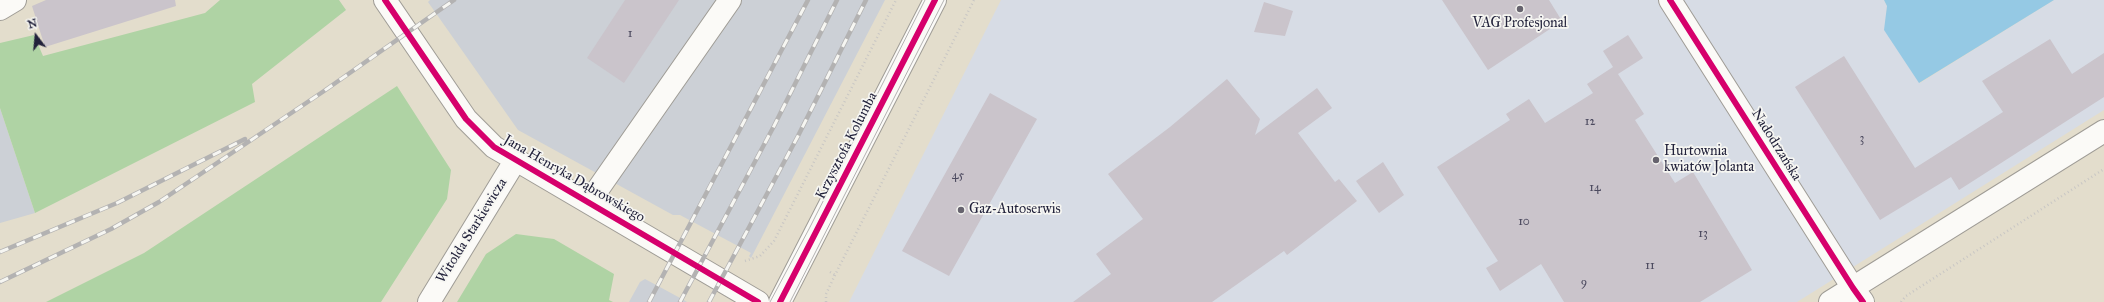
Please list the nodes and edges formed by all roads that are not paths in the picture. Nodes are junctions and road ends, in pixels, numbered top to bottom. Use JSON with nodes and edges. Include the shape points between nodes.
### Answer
{"nodes":[{"id":1,"x":15,"y":0,"type":"edge"},
{"id":2,"x":385,"y":0,"type":"edge"},
{"id":3,"x":730,"y":0,"type":"edge"},
{"id":4,"x":935,"y":0,"type":"edge"},
{"id":5,"x":1670,"y":0,"type":"edge"},
{"id":6,"x":0,"y":9,"type":"edge"},
{"id":7,"x":2104,"y":131,"type":"edge"},
{"id":8,"x":515,"y":161,"type":"junction"},
{"id":9,"x":589,"y":202,"type":"junction"},
{"id":10,"x":1858,"y":295,"type":"edge"},
{"id":11,"x":428,"y":302,"type":"edge"},
{"id":12,"x":758,"y":302,"type":"edge"},
{"id":13,"x":780,"y":302,"type":"edge"},
{"id":14,"x":1830,"y":302,"type":"edge"}],
"edges":[{"from":1,"to":6,"type":"street"},
{"from":2,"to":8,"type":"street","name":"Jana Henryka Dąbrowskiego","via":[[466,118],[494,147]]},
{"from":3,"to":9,"type":"street"},
{"from":4,"to":13,"type":"street","name":"Krzysztofa Kolumba"},
{"from":5,"to":10,"type":"street","name":"Nadodrzańska"},
{"from":7,"to":10,"type":"street"},
{"from":8,"to":9,"type":"street","name":"Jana Henryka Dąbrowskiego"},
{"from":8,"to":11,"type":"street","name":"Witolda Starkiewicza"},
{"from":9,"to":12,"type":"street","name":"Jana Henryka Dąbrowskiego"},
{"from":10,"to":14,"type":"street"}]}
